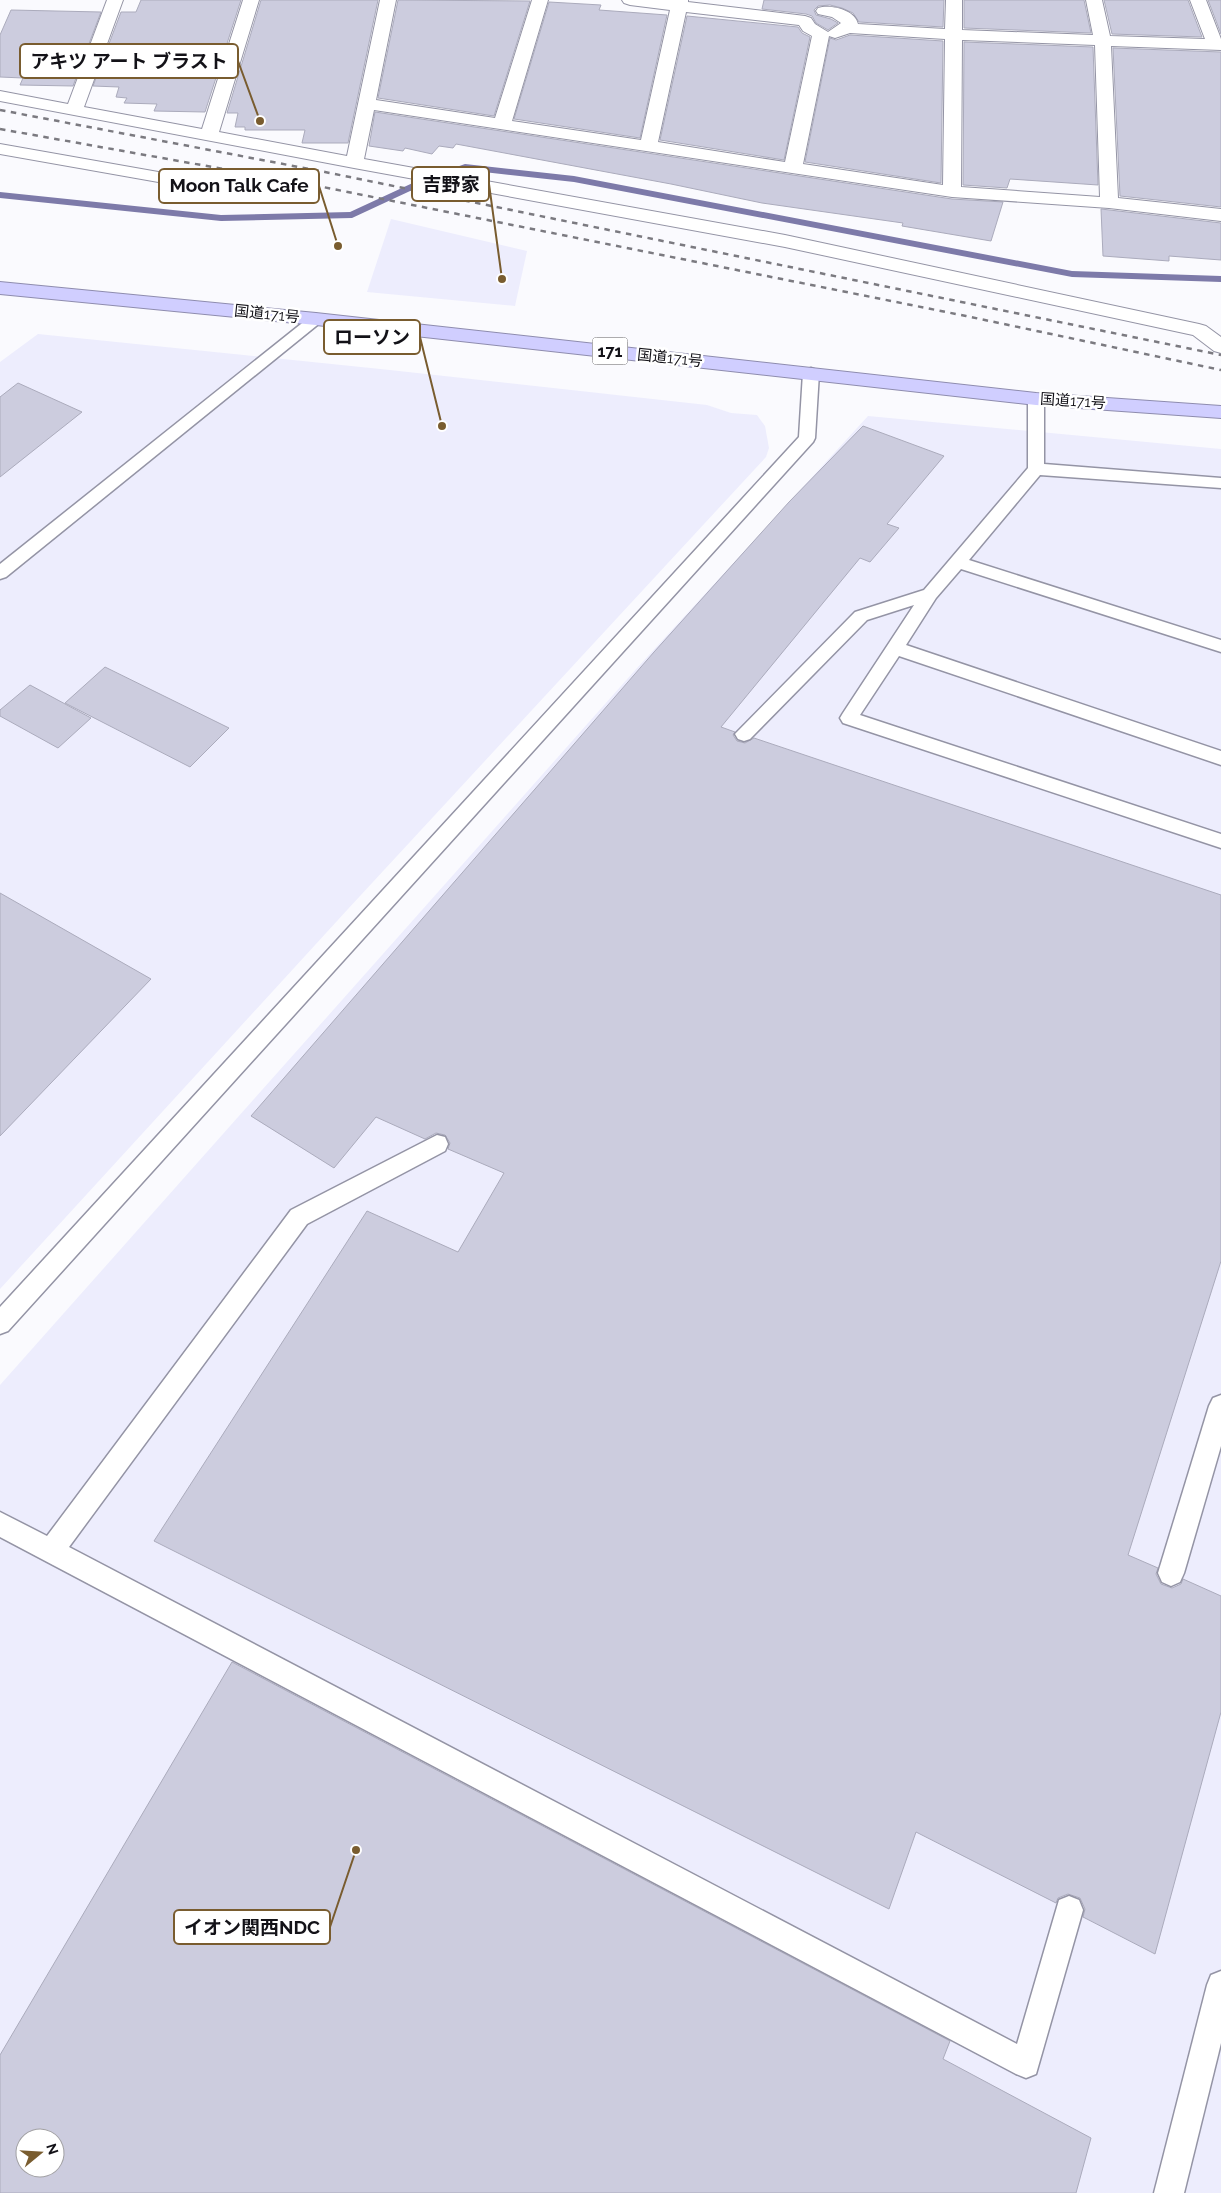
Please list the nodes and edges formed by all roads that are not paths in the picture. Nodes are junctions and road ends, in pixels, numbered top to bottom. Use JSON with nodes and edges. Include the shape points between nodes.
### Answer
{"nodes":[{"id":1,"x":115,"y":0,"type":"edge"},
{"id":2,"x":251,"y":0,"type":"edge"},
{"id":3,"x":388,"y":0,"type":"edge"},
{"id":4,"x":540,"y":0,"type":"edge"},
{"id":5,"x":630,"y":0,"type":"edge"},
{"id":6,"x":954,"y":0,"type":"edge"},
{"id":7,"x":1094,"y":0,"type":"edge"},
{"id":8,"x":1198,"y":0,"type":"edge"},
{"id":9,"x":679,"y":3,"type":"edge"},
{"id":10,"x":825,"y":5,"type":"edge"},
{"id":11,"x":805,"y":21,"type":"junction"},
{"id":12,"x":848,"y":28,"type":"junction"},
{"id":13,"x":821,"y":34,"type":"junction"},
{"id":14,"x":955,"y":35,"type":"junction"},
{"id":15,"x":1103,"y":40,"type":"junction"},
{"id":16,"x":1218,"y":45,"type":"edge"},
{"id":17,"x":0,"y":96,"type":"edge"},
{"id":18,"x":366,"y":104,"type":"junction"},
{"id":19,"x":74,"y":110,"type":"junction"},
{"id":20,"x":502,"y":124,"type":"junction"},
{"id":21,"x":209,"y":135,"type":"junction"},
{"id":22,"x":648,"y":146,"type":"junction"},
{"id":23,"x":0,"y":149,"type":"edge"},
{"id":24,"x":354,"y":163,"type":"junction"},
{"id":25,"x":793,"y":168,"type":"junction"},
{"id":26,"x":164,"y":178,"type":"dead end"},
{"id":27,"x":952,"y":192,"type":"junction"},
{"id":28,"x":1109,"y":204,"type":"junction"},
{"id":29,"x":1221,"y":215,"type":"edge"},
{"id":30,"x":0,"y":288,"type":"edge"},
{"id":31,"x":316,"y":319,"type":"junction"},
{"id":32,"x":1221,"y":347,"type":"edge"},
{"id":33,"x":811,"y":373,"type":"junction"},
{"id":34,"x":1036,"y":399,"type":"junction"},
{"id":35,"x":1221,"y":412,"type":"edge"},
{"id":36,"x":1036,"y":469,"type":"junction"},
{"id":37,"x":1221,"y":483,"type":"edge"},
{"id":38,"x":957,"y":562,"type":"junction"},
{"id":39,"x":0,"y":573,"type":"edge"},
{"id":40,"x":930,"y":594,"type":"junction"},
{"id":41,"x":1221,"y":646,"type":"edge"},
{"id":42,"x":894,"y":648,"type":"junction"},
{"id":43,"x":744,"y":734,"type":"dead end"},
{"id":44,"x":1221,"y":758,"type":"edge"},
{"id":45,"x":1221,"y":841,"type":"edge"},
{"id":46,"x":437,"y":1144,"type":"dead end"},
{"id":47,"x":0,"y":1323,"type":"edge"},
{"id":48,"x":1221,"y":1406,"type":"edge"},
{"id":49,"x":0,"y":1524,"type":"edge"},
{"id":50,"x":51,"y":1551,"type":"junction"},
{"id":51,"x":1171,"y":1573,"type":"dead end"},
{"id":52,"x":1069,"y":1910,"type":"dead end"},
{"id":53,"x":1221,"y":1985,"type":"edge"},
{"id":54,"x":1169,"y":2193,"type":"edge"}],
"edges":[{"from":1,"to":19,"type":"street"},
{"from":2,"to":21,"type":"street"},
{"from":3,"to":18,"type":"street"},
{"from":4,"to":20,"type":"street"},
{"from":5,"to":9,"type":"street"},
{"from":6,"to":14,"type":"street"},
{"from":7,"to":15,"type":"street"},
{"from":8,"to":16,"type":"street"},
{"from":9,"to":11,"type":"street"},
{"from":9,"to":22,"type":"street"},
{"from":10,"to":11,"type":"street"},
{"from":10,"to":12,"type":"street","via":[[850,22]]},
{"from":11,"to":13,"type":"street","via":[[806,26]]},
{"from":12,"to":13,"type":"street"},
{"from":12,"to":14,"type":"street"},
{"from":13,"to":25,"type":"street"},
{"from":14,"to":15,"type":"street"},
{"from":14,"to":27,"type":"street"},
{"from":15,"to":16,"type":"street"},
{"from":15,"to":28,"type":"street"},
{"from":17,"to":19,"type":"street"},
{"from":18,"to":20,"type":"street"},
{"from":18,"to":24,"type":"street"},
{"from":19,"to":21,"type":"street"},
{"from":20,"to":22,"type":"street"},
{"from":21,"to":24,"type":"street"},
{"from":22,"to":25,"type":"street"},
{"from":23,"to":26,"type":"street"},
{"from":24,"to":32,"type":"street","via":[[785,240],[1199,330]]},
{"from":25,"to":27,"type":"street"},
{"from":27,"to":28,"type":"street"},
{"from":28,"to":29,"type":"street"},
{"from":30,"to":31,"type":"highway","name":"国道171号","number":"171"},
{"from":31,"to":33,"type":"highway","name":"国道171号","number":"171"},
{"from":31,"to":39,"type":"lane"},
{"from":33,"to":34,"type":"highway","name":"国道171号","number":"171"},
{"from":33,"to":47,"type":"lane","via":[[807,438]]},
{"from":34,"to":35,"type":"highway","name":"国道171号","number":"171"},
{"from":34,"to":36,"type":"lane"},
{"from":36,"to":37,"type":"lane"},
{"from":36,"to":38,"type":"lane"},
{"from":38,"to":40,"type":"lane"},
{"from":38,"to":41,"type":"lane"},
{"from":40,"to":42,"type":"lane"},
{"from":40,"to":43,"type":"lane","via":[[860,616]]},
{"from":42,"to":44,"type":"lane"},
{"from":42,"to":45,"type":"lane","via":[[849,718]]},
{"from":46,"to":50,"type":"lane","via":[[299,1217]]},
{"from":48,"to":51,"type":"lane"},
{"from":49,"to":50,"type":"lane"},
{"from":50,"to":52,"type":"lane","via":[[1026,2064]]},
{"from":53,"to":54,"type":"lane"}]}
